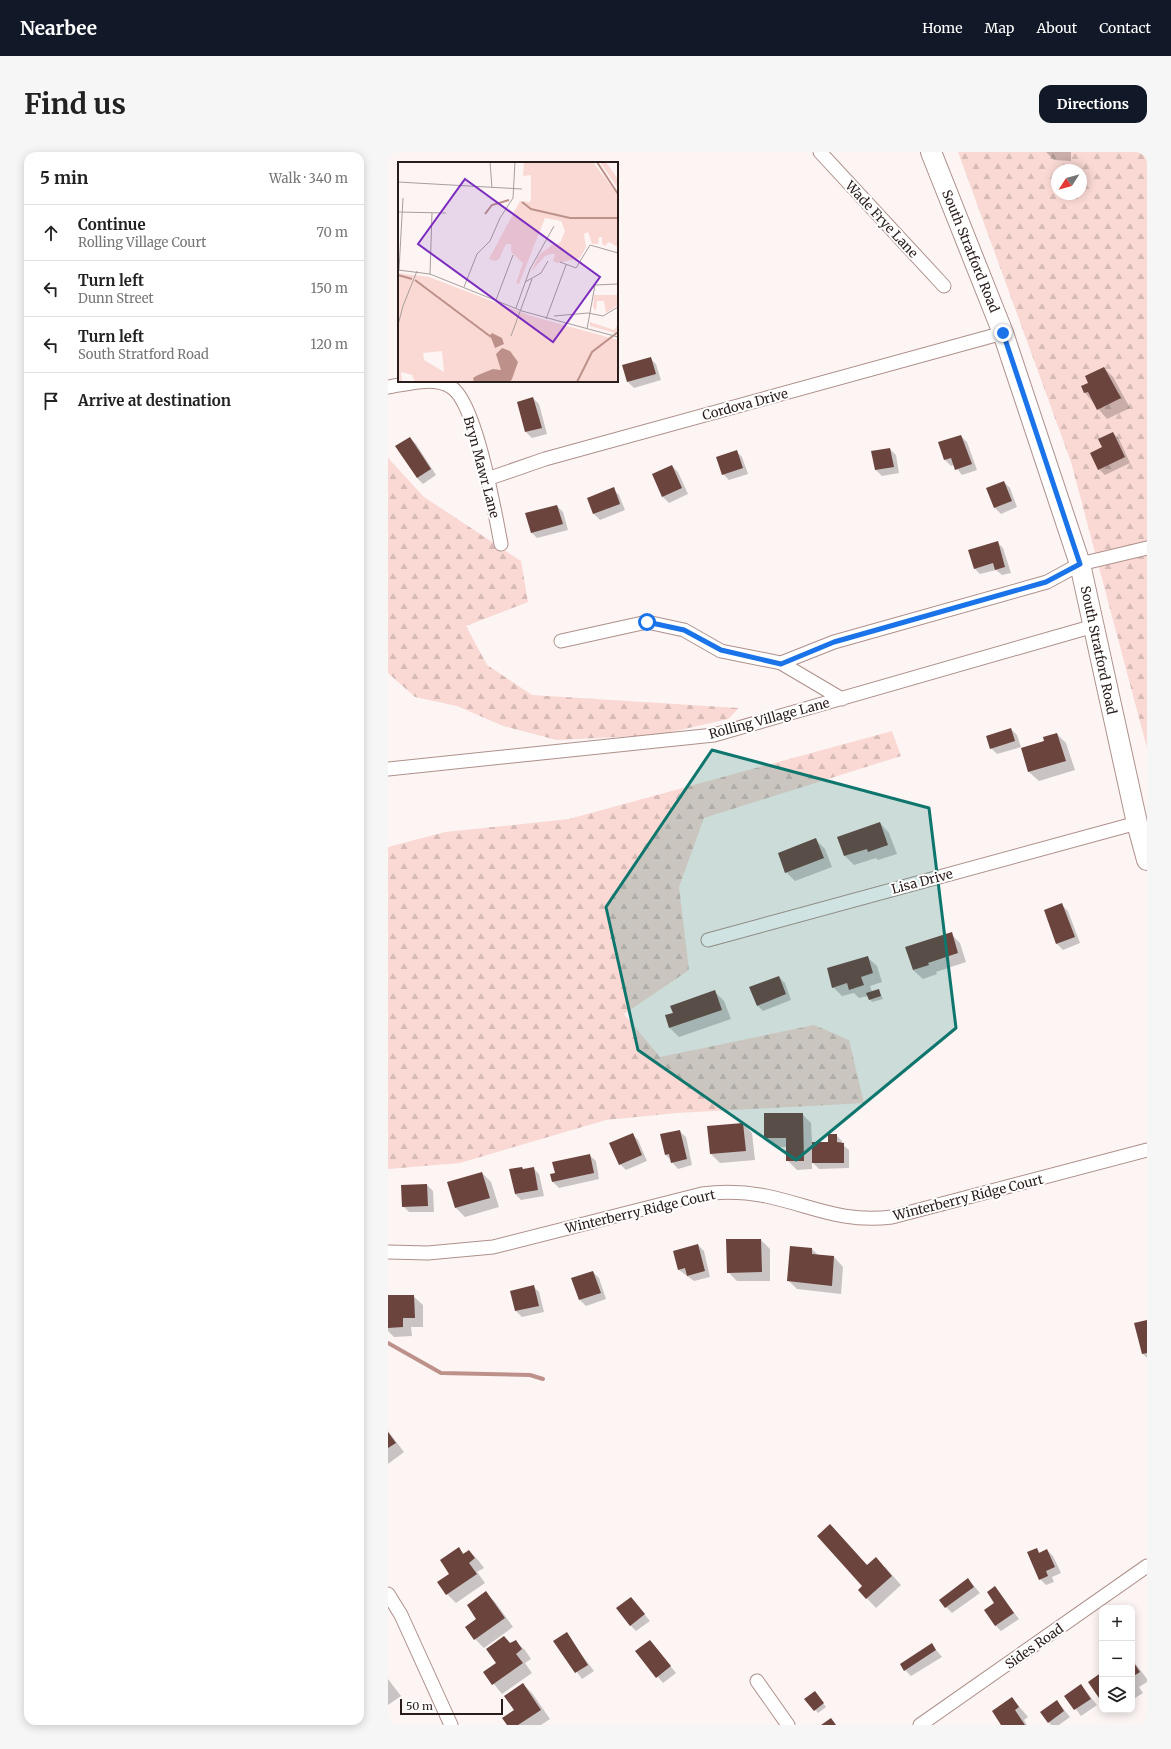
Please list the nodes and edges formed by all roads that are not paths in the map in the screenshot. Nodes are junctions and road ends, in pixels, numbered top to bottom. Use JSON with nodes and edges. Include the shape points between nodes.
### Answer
{"nodes":[{"id":1,"x":820,"y":152,"type":"edge"},
{"id":2,"x":931,"y":152,"type":"edge"},
{"id":3,"x":944,"y":286,"type":"dead end"},
{"id":4,"x":1003,"y":333,"type":"junction"},
{"id":5,"x":388,"y":387,"type":"edge"},
{"id":6,"x":488,"y":479,"type":"junction"},
{"id":7,"x":501,"y":544,"type":"dead end"},
{"id":8,"x":1147,"y":548,"type":"edge"},
{"id":9,"x":1080,"y":564,"type":"junction"},
{"id":10,"x":1094,"y":626,"type":"junction"},
{"id":11,"x":561,"y":641,"type":"dead end"},
{"id":12,"x":781,"y":664,"type":"junction"},
{"id":13,"x":842,"y":699,"type":"junction"},
{"id":14,"x":388,"y":769,"type":"edge"},
{"id":15,"x":1137,"y":823,"type":"junction"},
{"id":16,"x":1147,"y":860,"type":"edge"},
{"id":17,"x":708,"y":940,"type":"dead end"},
{"id":18,"x":1147,"y":1150,"type":"edge"},
{"id":19,"x":388,"y":1252,"type":"edge"},
{"id":20,"x":1147,"y":1566,"type":"edge"},
{"id":21,"x":388,"y":1594,"type":"edge"},
{"id":22,"x":756,"y":1681,"type":"dead end"},
{"id":23,"x":451,"y":1725,"type":"edge"},
{"id":24,"x":788,"y":1725,"type":"edge"},
{"id":25,"x":920,"y":1725,"type":"edge"}],
"edges":[{"from":1,"to":3,"type":"street","name":"Wade Frye Lane"},
{"from":2,"to":4,"type":"main road","name":"South Stratford Road"},
{"from":4,"to":6,"type":"street","name":"Cordova Drive","via":[[545,459]]},
{"from":4,"to":9,"type":"main road","name":"South Stratford Road"},
{"from":5,"to":6,"type":"street","name":"Bryn Mawr Lane","via":[[428,382],[440,383],[455,390],[468,414]]},
{"from":6,"to":7,"type":"street","name":"Bryn Mawr Lane"},
{"from":8,"to":9,"type":"street"},
{"from":9,"to":10,"type":"main road","name":"South Stratford Road"},
{"from":9,"to":12,"type":"street","via":[[1046,582],[834,642]]},
{"from":10,"to":13,"type":"street","name":"Rolling Village Lane"},
{"from":10,"to":15,"type":"main road","name":"South Stratford Road"},
{"from":11,"to":12,"type":"street","via":[[647,622],[684,630],[721,650]]},
{"from":12,"to":13,"type":"street"},
{"from":13,"to":14,"type":"street","name":"Rolling Village Lane","via":[[714,735]]},
{"from":15,"to":16,"type":"main road","name":"South Stratford Road"},
{"from":15,"to":17,"type":"street","name":"Lisa Drive"},
{"from":18,"to":19,"type":"street","name":"Winterberry Ridge Court","via":[[892,1217],[875,1219],[842,1216],[764,1196],[721,1192],[702,1194],[493,1247],[434,1253]]},
{"from":20,"to":25,"type":"street","name":"Sides Road"},
{"from":21,"to":23,"type":"street","via":[[401,1615]]},
{"from":22,"to":24,"type":"street"}]}
